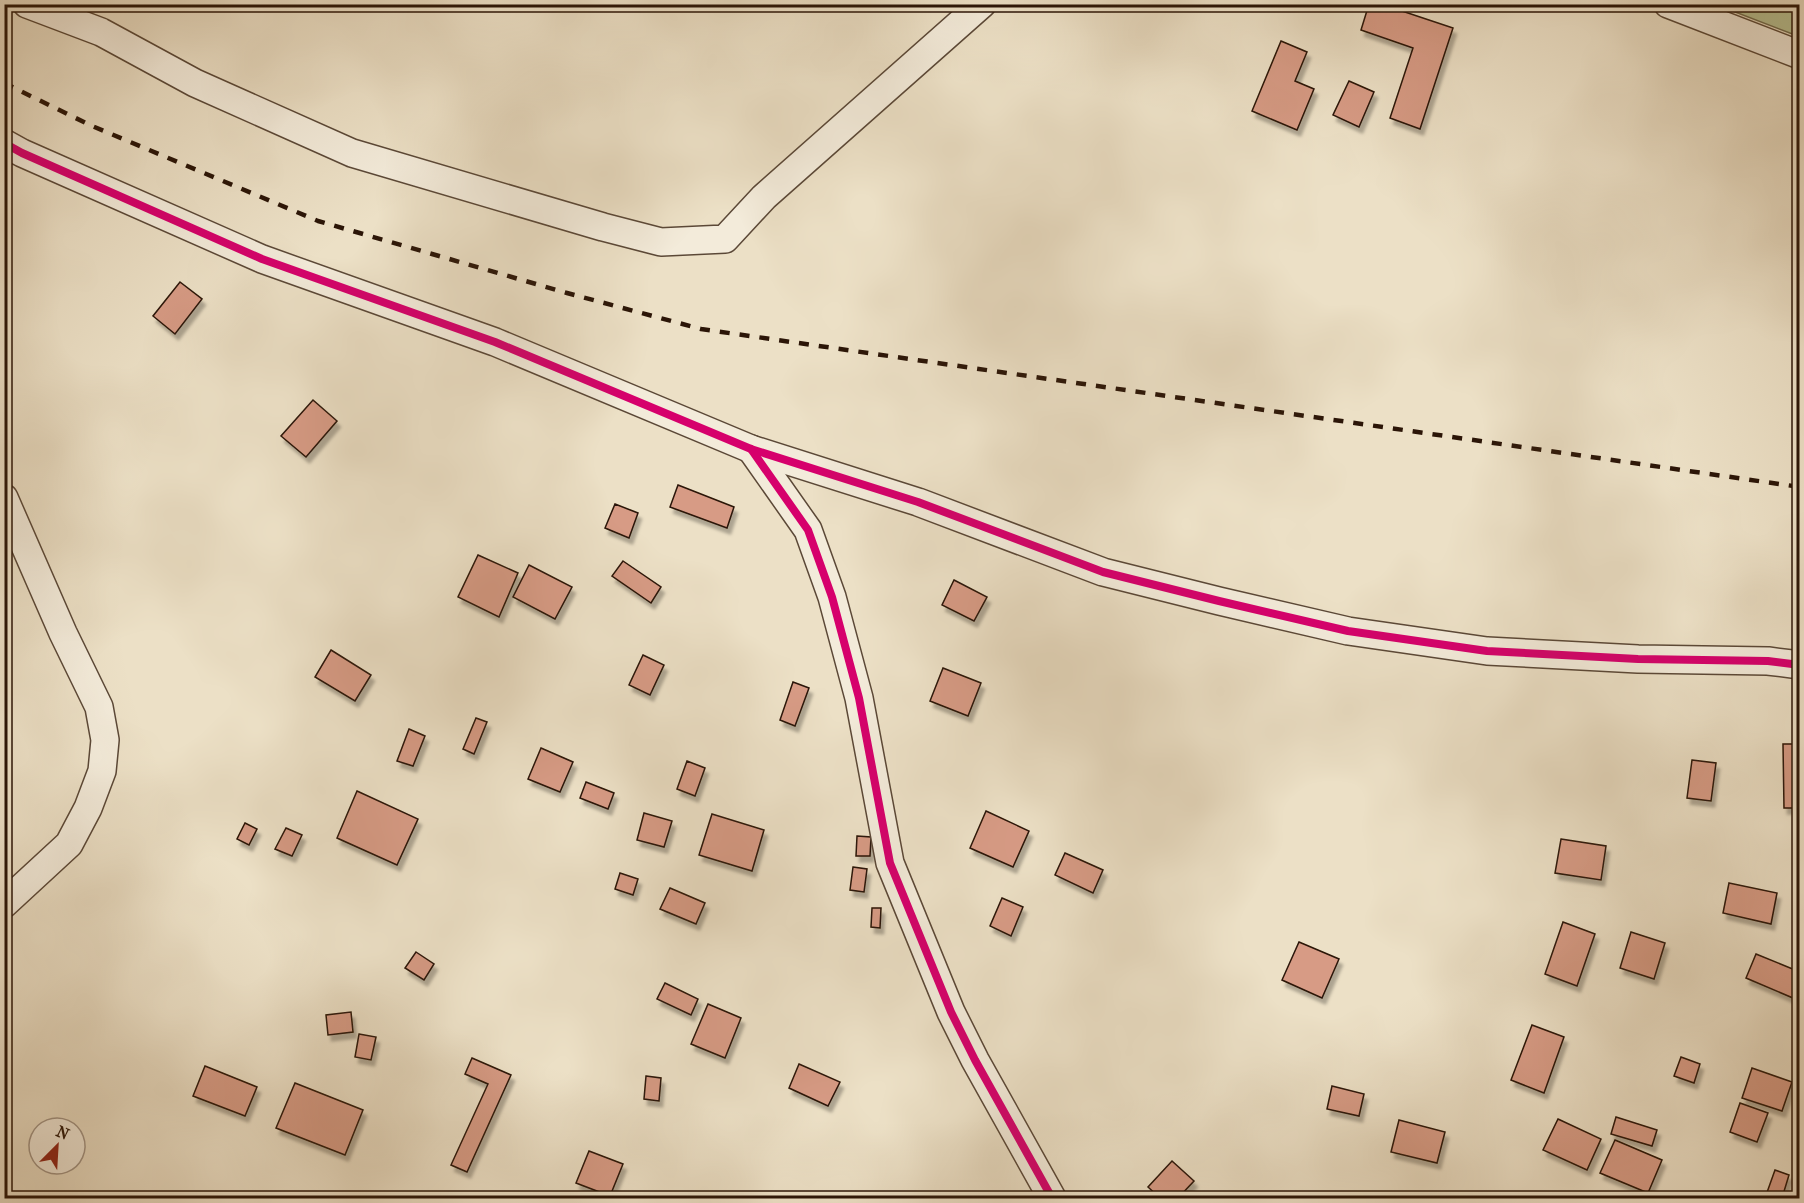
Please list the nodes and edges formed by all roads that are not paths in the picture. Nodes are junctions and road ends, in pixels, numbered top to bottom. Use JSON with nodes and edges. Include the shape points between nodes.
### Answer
{"nodes":[{"id":1,"x":27,"y":4,"type":"edge"},
{"id":2,"x":982,"y":4,"type":"edge"},
{"id":3,"x":1668,"y":4,"type":"edge"},
{"id":4,"x":1800,"y":56,"type":"edge"},
{"id":5,"x":10,"y":151,"type":"edge"},
{"id":6,"x":751,"y":449,"type":"junction"},
{"id":7,"x":4,"y":498,"type":"edge"},
{"id":8,"x":1800,"y":665,"type":"edge"},
{"id":9,"x":4,"y":904,"type":"edge"},
{"id":10,"x":1052,"y":1198,"type":"edge"}],
"edges":[{"from":1,"to":2,"type":"street","via":[[101,32],[195,83],[351,153],[661,242],[725,239],[764,197]]},
{"from":3,"to":4,"type":"street"},
{"from":5,"to":6,"type":"street","via":[[262,259],[495,342]]},
{"from":6,"to":8,"type":"street","via":[[918,502],[1103,572],[1348,631],[1487,651]]},
{"from":6,"to":10,"type":"street","via":[[808,530],[832,597],[858,698],[890,863],[951,1012]]},
{"from":7,"to":9,"type":"street","via":[[99,707],[105,740],[102,771],[69,844]]}]}
